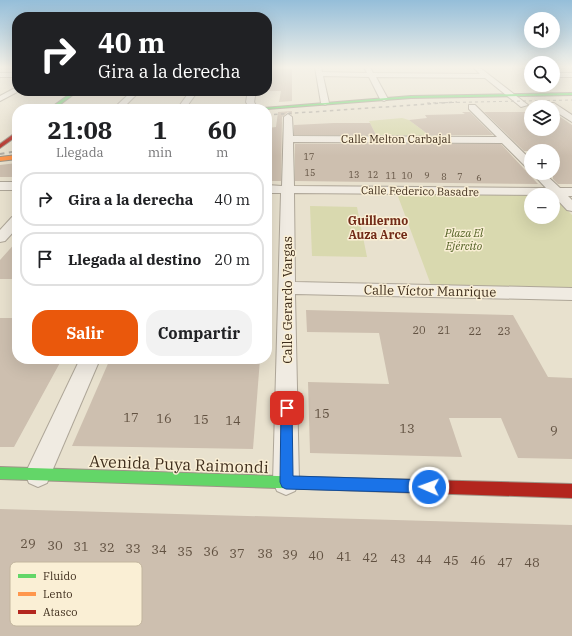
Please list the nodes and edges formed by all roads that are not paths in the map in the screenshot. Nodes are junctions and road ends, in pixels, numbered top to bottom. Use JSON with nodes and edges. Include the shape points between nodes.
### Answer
{"nodes":[{"id":1,"x":68,"y":97,"type":"edge"},
{"id":2,"x":130,"y":97,"type":"edge"},
{"id":3,"x":324,"y":97,"type":"edge"},
{"id":4,"x":442,"y":97,"type":"edge"},
{"id":5,"x":513,"y":97,"type":"edge"},
{"id":6,"x":384,"y":99,"type":"joint"},
{"id":7,"x":325,"y":103,"type":"junction"},
{"id":8,"x":58,"y":104,"type":"edge"},
{"id":9,"x":122,"y":104,"type":"edge"},
{"id":10,"x":524,"y":105,"type":"joint"},
{"id":11,"x":560,"y":105,"type":"edge"},
{"id":12,"x":565,"y":105,"type":"dead end"},
{"id":13,"x":472,"y":106,"type":"junction"},
{"id":14,"x":487,"y":106,"type":"dead end"},
{"id":15,"x":509,"y":106,"type":"dead end"},
{"id":16,"x":272,"y":107,"type":"edge"},
{"id":17,"x":461,"y":107,"type":"dead end"},
{"id":18,"x":560,"y":111,"type":"edge"},
{"id":19,"x":288,"y":117,"type":"dead end"},
{"id":20,"x":572,"y":119,"type":"edge"},
{"id":21,"x":288,"y":139,"type":"junction"},
{"id":22,"x":8,"y":140,"type":"edge"},
{"id":23,"x":505,"y":140,"type":"junction"},
{"id":24,"x":12,"y":146,"type":"edge"},
{"id":25,"x":0,"y":147,"type":"edge"},
{"id":26,"x":12,"y":157,"type":"edge"},
{"id":27,"x":0,"y":159,"type":"edge"},
{"id":28,"x":524,"y":159,"type":"edge"},
{"id":29,"x":545,"y":180,"type":"edge"},
{"id":30,"x":0,"y":186,"type":"edge"},
{"id":31,"x":12,"y":186,"type":"edge"},
{"id":32,"x":553,"y":188,"type":"edge"},
{"id":33,"x":272,"y":189,"type":"edge"},
{"id":34,"x":288,"y":189,"type":"junction"},
{"id":35,"x":524,"y":192,"type":"edge"},
{"id":36,"x":560,"y":192,"type":"edge"},
{"id":37,"x":572,"y":192,"type":"edge"},
{"id":38,"x":560,"y":195,"type":"edge"},
{"id":39,"x":572,"y":207,"type":"edge"},
{"id":40,"x":12,"y":225,"type":"edge"},
{"id":41,"x":0,"y":238,"type":"edge"},
{"id":42,"x":287,"y":288,"type":"junction"},
{"id":43,"x":572,"y":294,"type":"edge"},
{"id":44,"x":88,"y":364,"type":"edge"},
{"id":45,"x":0,"y":473,"type":"edge"},
{"id":46,"x":38,"y":474,"type":"junction"},
{"id":47,"x":286,"y":482,"type":"junction"},
{"id":48,"x":572,"y":491,"type":"edge"}],
"edges":[{"from":1,"to":8,"type":"main road"},
{"from":2,"to":9,"type":"street"},
{"from":3,"to":7,"type":"street"},
{"from":4,"to":6,"type":"main road"},
{"from":5,"to":10,"type":"street"},
{"from":6,"to":7,"type":"main road"},
{"from":7,"to":16,"type":"main road"},
{"from":10,"to":15,"type":"main road"},
{"from":11,"to":12,"type":"main road"},
{"from":13,"to":14,"type":"main road"},
{"from":13,"to":17,"type":"main road"},
{"from":13,"to":23,"type":"street"},
{"from":18,"to":20,"type":"street"},
{"from":19,"to":21,"type":"street","name":"Calle Gerardo Vargas"},
{"from":21,"to":23,"type":"street","name":"Calle Melton Carbajal"},
{"from":21,"to":34,"type":"street","name":"Calle Gerardo Vargas"},
{"from":22,"to":25,"type":"main road"},
{"from":23,"to":28,"type":"street"},
{"from":24,"to":25,"type":"main road"},
{"from":26,"to":27,"type":"main road"},
{"from":29,"to":32,"type":"street"},
{"from":30,"to":31,"type":"street"},
{"from":33,"to":34,"type":"street","name":"Calle Federico Basadre"},
{"from":34,"to":35,"type":"street","name":"Calle Federico Basadre"},
{"from":34,"to":42,"type":"street","name":"Calle Gerardo Vargas"},
{"from":36,"to":37,"type":"street","name":"Calle Federico Basadre"},
{"from":38,"to":39,"type":"street"},
{"from":40,"to":41,"type":"street"},
{"from":42,"to":43,"type":"street","name":"Calle Víctor Manrique"},
{"from":42,"to":47,"type":"street","name":"Calle Gerardo Vargas"},
{"from":44,"to":46,"type":"street"},
{"from":45,"to":46,"type":"main road","name":"Avenida Puya Raimondi"},
{"from":46,"to":47,"type":"main road","name":"Avenida Puya Raimondi"},
{"from":47,"to":48,"type":"main road","name":"Avenida Puya Raimondi"}]}
